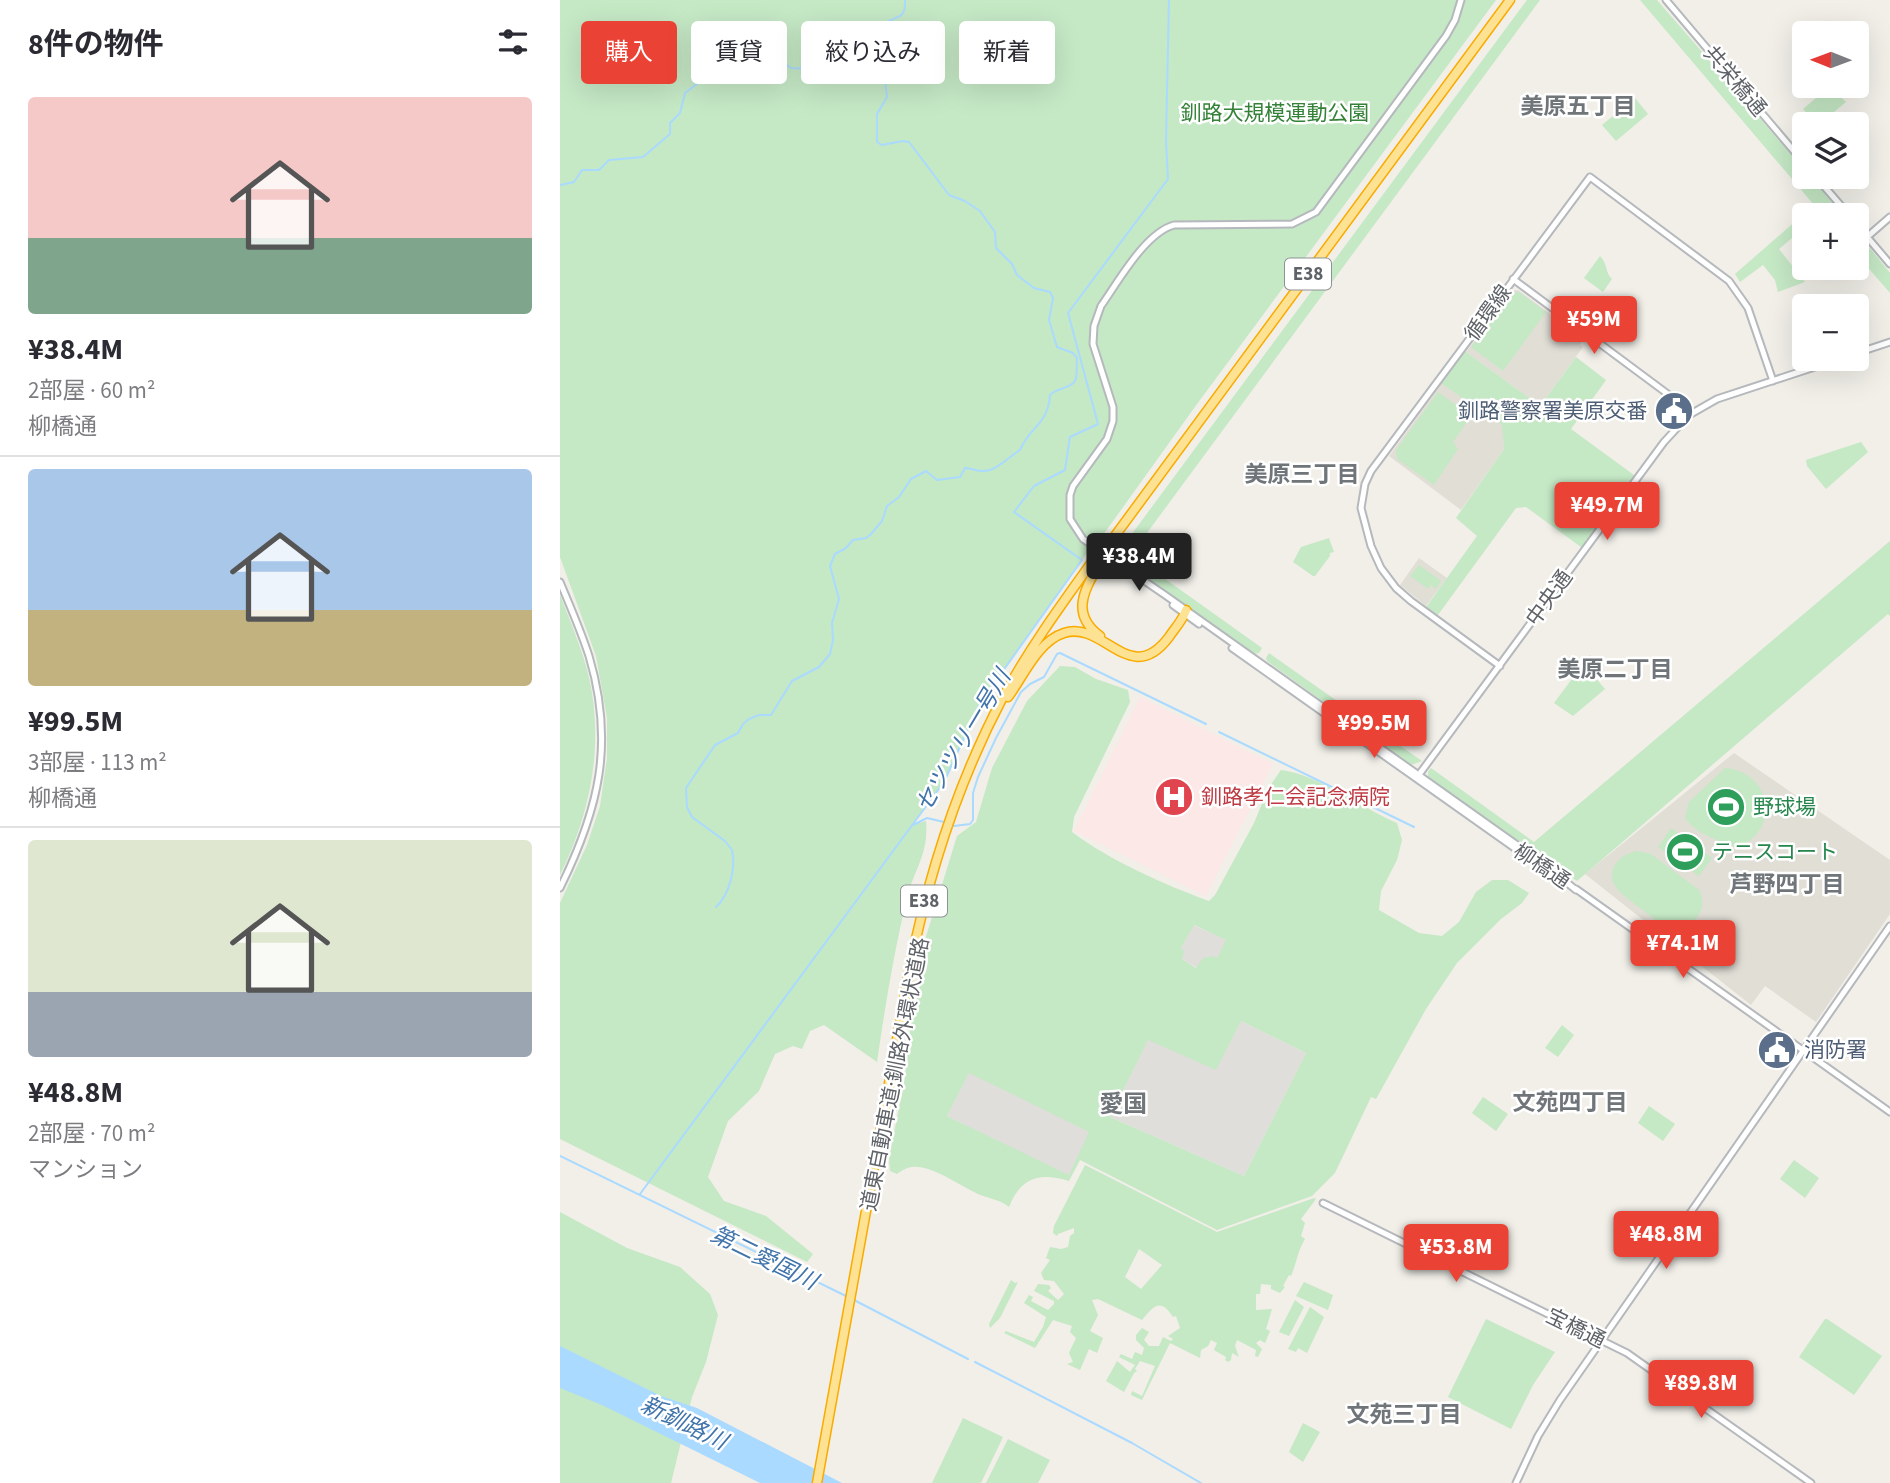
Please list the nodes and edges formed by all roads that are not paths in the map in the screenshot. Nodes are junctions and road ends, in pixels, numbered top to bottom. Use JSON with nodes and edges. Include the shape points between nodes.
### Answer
{"nodes":[{"id":1,"x":1461,"y":0,"type":"edge"},
{"id":2,"x":1506,"y":0,"type":"edge"},
{"id":3,"x":1666,"y":0,"type":"edge"},
{"id":4,"x":1792,"y":149,"type":"edge"},
{"id":5,"x":1826,"y":189,"type":"edge"},
{"id":6,"x":1839,"y":203,"type":"edge"},
{"id":7,"x":1890,"y":217,"type":"edge"},
{"id":8,"x":1869,"y":235,"type":"edge"},
{"id":9,"x":1869,"y":239,"type":"edge"},
{"id":10,"x":1890,"y":264,"type":"edge"},
{"id":11,"x":1513,"y":279,"type":"junction"},
{"id":12,"x":1890,"y":342,"type":"edge"},
{"id":13,"x":1869,"y":349,"type":"edge"},
{"id":14,"x":1803,"y":371,"type":"edge"},
{"id":15,"x":1773,"y":381,"type":"junction"},
{"id":16,"x":1692,"y":412,"type":"junction"},
{"id":17,"x":1105,"y":548,"type":"junction"},
{"id":18,"x":1099,"y":557,"type":"junction"},
{"id":19,"x":560,"y":582,"type":"edge"},
{"id":20,"x":1185,"y":612,"type":"junction"},
{"id":21,"x":1500,"y":666,"type":"junction"},
{"id":22,"x":1008,"y":697,"type":"junction"},
{"id":23,"x":1417,"y":777,"type":"junction"},
{"id":24,"x":560,"y":888,"type":"edge"},
{"id":25,"x":1890,"y":926,"type":"edge"},
{"id":26,"x":1803,"y":1051,"type":"junction"},
{"id":27,"x":1890,"y":1112,"type":"edge"},
{"id":28,"x":1323,"y":1203,"type":"dead end"},
{"id":29,"x":854,"y":1285,"type":"junction"},
{"id":30,"x":1602,"y":1340,"type":"junction"},
{"id":31,"x":819,"y":1483,"type":"edge"},
{"id":32,"x":1516,"y":1483,"type":"edge"},
{"id":33,"x":1811,"y":1483,"type":"edge"}],
"edges":[{"from":1,"to":20,"type":"street","name":"柳橋通","via":[[1446,36],[1316,212],[1292,224],[1167,227],[1148,242],[1101,306],[1093,344],[1113,421],[1107,439],[1073,485],[1069,510],[1073,526],[1083,539]]},
{"from":2,"to":17,"type":"highway","name":"道東自動車道;釧路外環状道路","number":"E38"},
{"from":2,"to":17,"type":"highway","name":"道東自動車道;釧路外環状道路","number":"E38"},
{"from":3,"to":4,"type":"street","name":"共栄橋通"},
{"from":5,"to":6,"type":"street"},
{"from":7,"to":8,"type":"street"},
{"from":9,"to":10,"type":"street"},
{"from":11,"to":15,"type":"street","name":"循環線","via":[[1590,177],[1729,281],[1748,308]]},
{"from":11,"to":16,"type":"street"},
{"from":11,"to":21,"type":"street","name":"循環線","via":[[1371,471],[1361,508],[1376,557],[1396,589]]},
{"from":12,"to":13,"type":"street"},
{"from":14,"to":15,"type":"street","name":"中央通"},
{"from":15,"to":16,"type":"street","name":"中央通"},
{"from":16,"to":21,"type":"street","name":"中央通","via":[[1664,442]]},
{"from":17,"to":18,"type":"highway","name":"道東自動車道;釧路外環状道路","number":"E38","bridge":true},
{"from":18,"to":20,"type":"highway","via":[[1084,590],[1082,608],[1092,629],[1118,648],[1132,652],[1152,648]]},
{"from":18,"to":22,"type":"highway","name":"道東自動車道;釧路外環状道路","number":"E38"},
{"from":18,"to":29,"type":"highway","name":"道東自動車道;釧路外環状道路","number":"E38","via":[[1035,643],[1004,695],[948,821],[918,926]]},
{"from":19,"to":24,"type":"street","via":[[588,655],[601,733],[593,807]]},
{"from":20,"to":22,"type":"highway","via":[[1160,647],[1140,656],[1124,654],[1080,631],[1055,637]]},
{"from":20,"to":23,"type":"street","name":"柳橋通"},
{"from":21,"to":23,"type":"street","name":"中央通"},
{"from":22,"to":29,"type":"highway","name":"道東自動車道;釧路外環状道路","number":"E38","via":[[956,810],[932,888]]},
{"from":23,"to":26,"type":"street","name":"柳橋通"},
{"from":25,"to":26,"type":"street"},
{"from":26,"to":27,"type":"street"},
{"from":26,"to":30,"type":"street"},
{"from":28,"to":30,"type":"street","name":"宝橋通"},
{"from":29,"to":31,"type":"highway","name":"道東自動車道;釧路外環状道路","number":"E38"},
{"from":30,"to":32,"type":"street","via":[[1538,1436]]},
{"from":30,"to":33,"type":"street","name":"宝橋通","via":[[1673,1384]]}]}
